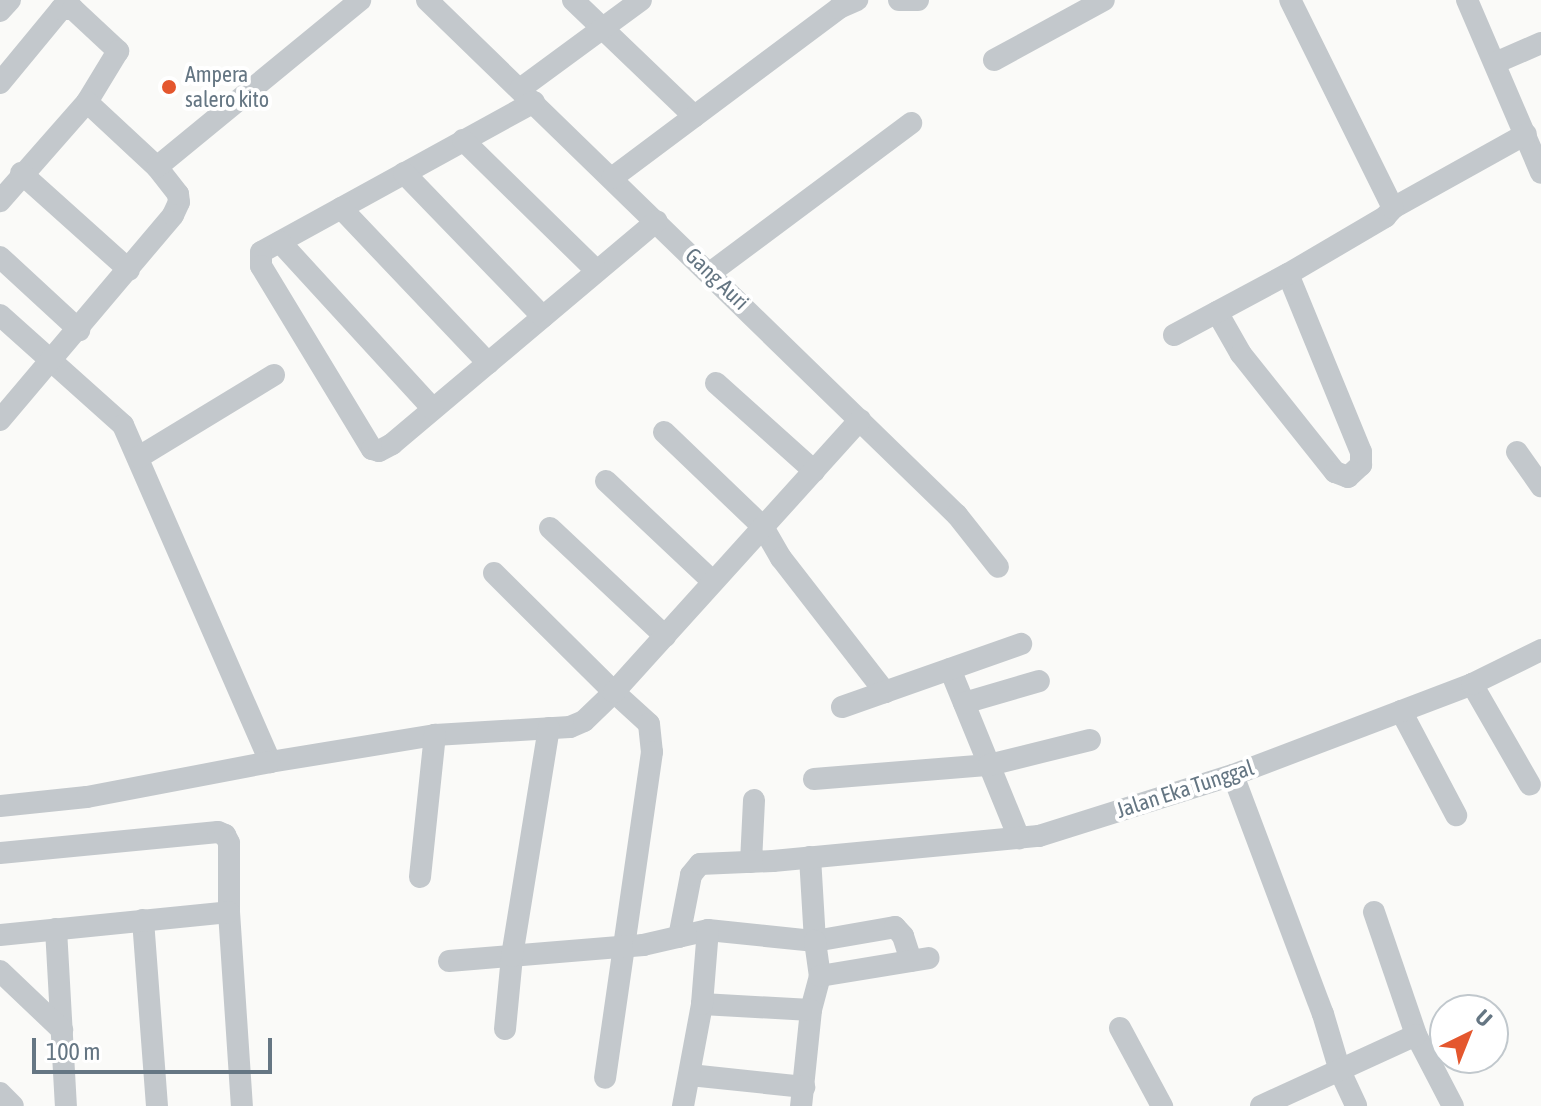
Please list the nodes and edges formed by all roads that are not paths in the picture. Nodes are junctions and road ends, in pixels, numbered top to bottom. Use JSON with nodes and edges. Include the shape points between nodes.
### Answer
{"nodes":[{"id":1,"x":10,"y":0,"type":"edge"},
{"id":2,"x":360,"y":0,"type":"edge"},
{"id":3,"x":427,"y":0,"type":"edge"},
{"id":4,"x":573,"y":0,"type":"edge"},
{"id":5,"x":641,"y":0,"type":"edge"},
{"id":6,"x":857,"y":0,"type":"edge"},
{"id":7,"x":899,"y":0,"type":"edge"},
{"id":8,"x":918,"y":0,"type":"edge"},
{"id":9,"x":1290,"y":0,"type":"edge"},
{"id":10,"x":1467,"y":0,"type":"edge"},
{"id":11,"x":1107,"y":4,"type":"edge"},
{"id":12,"x":0,"y":11,"type":"edge"},
{"id":13,"x":601,"y":30,"type":"junction"},
{"id":14,"x":1541,"y":43,"type":"edge"},
{"id":15,"x":994,"y":60,"type":"dead end"},
{"id":16,"x":1495,"y":63,"type":"junction"},
{"id":17,"x":0,"y":83,"type":"edge"},
{"id":18,"x":527,"y":95,"type":"junction"},
{"id":19,"x":87,"y":102,"type":"junction"},
{"id":20,"x":694,"y":116,"type":"junction"},
{"id":21,"x":911,"y":123,"type":"dead end"},
{"id":22,"x":1529,"y":125,"type":"edge"},
{"id":23,"x":463,"y":140,"type":"junction"},
{"id":24,"x":157,"y":167,"type":"junction"},
{"id":25,"x":21,"y":173,"type":"junction"},
{"id":26,"x":404,"y":173,"type":"junction"},
{"id":27,"x":1541,"y":173,"type":"edge"},
{"id":28,"x":612,"y":178,"type":"junction"},
{"id":29,"x":0,"y":201,"type":"edge"},
{"id":30,"x":341,"y":208,"type":"junction"},
{"id":31,"x":1393,"y":208,"type":"junction"},
{"id":32,"x":657,"y":221,"type":"junction"},
{"id":33,"x":280,"y":242,"type":"junction"},
{"id":34,"x":0,"y":257,"type":"edge"},
{"id":35,"x":129,"y":270,"type":"junction"},
{"id":36,"x":597,"y":271,"type":"junction"},
{"id":37,"x":710,"y":273,"type":"junction"},
{"id":38,"x":1288,"y":274,"type":"junction"},
{"id":39,"x":1217,"y":312,"type":"junction"},
{"id":40,"x":0,"y":315,"type":"edge"},
{"id":41,"x":543,"y":317,"type":"junction"},
{"id":42,"x":79,"y":330,"type":"junction"},
{"id":43,"x":1174,"y":335,"type":"dead end"},
{"id":44,"x":52,"y":361,"type":"junction"},
{"id":45,"x":488,"y":363,"type":"junction"},
{"id":46,"x":274,"y":375,"type":"dead end"},
{"id":47,"x":716,"y":383,"type":"dead end"},
{"id":48,"x":433,"y":409,"type":"junction"},
{"id":49,"x":0,"y":420,"type":"edge"},
{"id":50,"x":860,"y":420,"type":"junction"},
{"id":51,"x":664,"y":432,"type":"dead end"},
{"id":52,"x":1517,"y":452,"type":"dead end"},
{"id":53,"x":139,"y":457,"type":"junction"},
{"id":54,"x":814,"y":471,"type":"junction"},
{"id":55,"x":606,"y":481,"type":"dead end"},
{"id":56,"x":1541,"y":486,"type":"edge"},
{"id":57,"x":763,"y":527,"type":"junction"},
{"id":58,"x":550,"y":528,"type":"dead end"},
{"id":59,"x":998,"y":567,"type":"dead end"},
{"id":60,"x":494,"y":573,"type":"dead end"},
{"id":61,"x":713,"y":582,"type":"junction"},
{"id":62,"x":665,"y":636,"type":"junction"},
{"id":63,"x":1021,"y":644,"type":"dead end"},
{"id":64,"x":1541,"y":650,"type":"edge"},
{"id":65,"x":950,"y":669,"type":"junction"},
{"id":66,"x":1039,"y":681,"type":"dead end"},
{"id":67,"x":1472,"y":684,"type":"junction"},
{"id":68,"x":614,"y":692,"type":"junction"},
{"id":69,"x":885,"y":692,"type":"junction"},
{"id":70,"x":964,"y":703,"type":"junction"},
{"id":71,"x":842,"y":707,"type":"dead end"},
{"id":72,"x":1401,"y":711,"type":"junction"},
{"id":73,"x":549,"y":728,"type":"junction"},
{"id":74,"x":435,"y":735,"type":"junction"},
{"id":75,"x":1090,"y":740,"type":"dead end"},
{"id":76,"x":270,"y":762,"type":"junction"},
{"id":77,"x":989,"y":765,"type":"junction"},
{"id":78,"x":1233,"y":775,"type":"junction"},
{"id":79,"x":814,"y":779,"type":"dead end"},
{"id":80,"x":1530,"y":785,"type":"dead end"},
{"id":81,"x":754,"y":800,"type":"dead end"},
{"id":82,"x":0,"y":806,"type":"edge"},
{"id":83,"x":1456,"y":815,"type":"dead end"},
{"id":84,"x":1019,"y":838,"type":"junction"},
{"id":85,"x":0,"y":853,"type":"edge"},
{"id":86,"x":810,"y":857,"type":"junction"},
{"id":87,"x":751,"y":862,"type":"junction"},
{"id":88,"x":420,"y":877,"type":"dead end"},
{"id":89,"x":229,"y":912,"type":"junction"},
{"id":90,"x":1374,"y":912,"type":"dead end"},
{"id":91,"x":143,"y":920,"type":"junction"},
{"id":92,"x":56,"y":929,"type":"junction"},
{"id":93,"x":708,"y":930,"type":"junction"},
{"id":94,"x":0,"y":935,"type":"edge"},
{"id":95,"x":679,"y":937,"type":"junction"},
{"id":96,"x":815,"y":941,"type":"junction"},
{"id":97,"x":626,"y":947,"type":"junction"},
{"id":98,"x":512,"y":956,"type":"junction"},
{"id":99,"x":449,"y":961,"type":"dead end"},
{"id":100,"x":0,"y":971,"type":"edge"},
{"id":101,"x":820,"y":976,"type":"junction"},
{"id":102,"x":702,"y":1004,"type":"junction"},
{"id":103,"x":811,"y":1010,"type":"junction"},
{"id":104,"x":1120,"y":1028,"type":"dead end"},
{"id":105,"x":505,"y":1029,"type":"dead end"},
{"id":106,"x":62,"y":1030,"type":"junction"},
{"id":107,"x":1416,"y":1035,"type":"junction"},
{"id":108,"x":1340,"y":1071,"type":"junction"},
{"id":109,"x":690,"y":1075,"type":"junction"},
{"id":110,"x":605,"y":1078,"type":"dead end"},
{"id":111,"x":0,"y":1093,"type":"edge"},
{"id":112,"x":802,"y":1096,"type":"edge"},
{"id":113,"x":13,"y":1106,"type":"edge"},
{"id":114,"x":66,"y":1106,"type":"edge"},
{"id":115,"x":157,"y":1106,"type":"edge"},
{"id":116,"x":242,"y":1106,"type":"edge"},
{"id":117,"x":683,"y":1106,"type":"edge"},
{"id":118,"x":1162,"y":1106,"type":"edge"},
{"id":119,"x":1261,"y":1106,"type":"edge"},
{"id":120,"x":1356,"y":1106,"type":"edge"},
{"id":121,"x":1453,"y":1106,"type":"edge"}],
"edges":[{"from":1,"to":12,"type":"street"},
{"from":2,"to":24,"type":"street"},
{"from":3,"to":18,"type":"street","name":"Gang Auri"},
{"from":4,"to":13,"type":"street"},
{"from":5,"to":13,"type":"street"},
{"from":6,"to":20,"type":"street"},
{"from":7,"to":8,"type":"street"},
{"from":9,"to":31,"type":"street"},
{"from":10,"to":16,"type":"street"},
{"from":11,"to":15,"type":"street"},
{"from":13,"to":18,"type":"street"},
{"from":13,"to":20,"type":"street"},
{"from":14,"to":16,"type":"street"},
{"from":16,"to":22,"type":"street"},
{"from":17,"to":19,"type":"street","via":[[56,13],[69,8],[118,51]]},
{"from":18,"to":23,"type":"street"},
{"from":18,"to":28,"type":"street","name":"Gang Auri"},
{"from":19,"to":24,"type":"street"},
{"from":19,"to":25,"type":"street"},
{"from":20,"to":28,"type":"street"},
{"from":21,"to":37,"type":"street"},
{"from":22,"to":27,"type":"street"},
{"from":22,"to":31,"type":"street"},
{"from":23,"to":26,"type":"street"},
{"from":23,"to":36,"type":"street"},
{"from":24,"to":35,"type":"street","via":[[179,202]]},
{"from":25,"to":29,"type":"street"},
{"from":25,"to":35,"type":"street"},
{"from":26,"to":30,"type":"street"},
{"from":26,"to":41,"type":"street"},
{"from":28,"to":32,"type":"street","name":"Gang Auri"},
{"from":30,"to":33,"type":"street"},
{"from":30,"to":45,"type":"street"},
{"from":31,"to":38,"type":"street"},
{"from":32,"to":36,"type":"street"},
{"from":32,"to":37,"type":"street","name":"Gang Auri"},
{"from":33,"to":48,"type":"street"},
{"from":33,"to":48,"type":"street","via":[[261,252],[261,266],[372,449],[392,444]]},
{"from":34,"to":42,"type":"street"},
{"from":35,"to":42,"type":"street"},
{"from":36,"to":41,"type":"street"},
{"from":37,"to":50,"type":"street","name":"Gang Auri"},
{"from":38,"to":39,"type":"street"},
{"from":38,"to":39,"type":"street","via":[[1361,452],[1361,465],[1348,477],[1335,472],[1241,354]]},
{"from":39,"to":43,"type":"street"},
{"from":40,"to":44,"type":"street"},
{"from":41,"to":45,"type":"street"},
{"from":42,"to":44,"type":"street"},
{"from":44,"to":49,"type":"street"},
{"from":44,"to":53,"type":"street","via":[[123,425]]},
{"from":45,"to":48,"type":"street"},
{"from":46,"to":53,"type":"street"},
{"from":47,"to":54,"type":"street"},
{"from":50,"to":54,"type":"street"},
{"from":50,"to":59,"type":"street","name":"Gang Auri","via":[[957,515]]},
{"from":51,"to":57,"type":"street"},
{"from":52,"to":56,"type":"street"},
{"from":53,"to":76,"type":"street"},
{"from":54,"to":57,"type":"street"},
{"from":55,"to":61,"type":"street"},
{"from":57,"to":61,"type":"street"},
{"from":57,"to":69,"type":"street"},
{"from":58,"to":62,"type":"street"},
{"from":60,"to":68,"type":"street"},
{"from":61,"to":62,"type":"street"},
{"from":62,"to":68,"type":"street"},
{"from":63,"to":65,"type":"street"},
{"from":64,"to":67,"type":"street","name":"Jalan Eka Tunggal"},
{"from":65,"to":69,"type":"street"},
{"from":65,"to":70,"type":"street"},
{"from":66,"to":70,"type":"street"},
{"from":67,"to":72,"type":"street","name":"Jalan Eka Tunggal"},
{"from":67,"to":80,"type":"street"},
{"from":68,"to":73,"type":"street","via":[[584,721]]},
{"from":68,"to":97,"type":"street","via":[[649,724],[653,738]]},
{"from":69,"to":71,"type":"street"},
{"from":70,"to":77,"type":"street"},
{"from":72,"to":78,"type":"street","name":"Jalan Eka Tunggal"},
{"from":72,"to":83,"type":"street"},
{"from":73,"to":74,"type":"street"},
{"from":73,"to":98,"type":"street"},
{"from":74,"to":76,"type":"street"},
{"from":74,"to":88,"type":"street"},
{"from":75,"to":77,"type":"street"},
{"from":76,"to":82,"type":"street","via":[[103,795]]},
{"from":77,"to":79,"type":"street"},
{"from":77,"to":84,"type":"street"},
{"from":78,"to":84,"type":"street","name":"Jalan Eka Tunggal"},
{"from":78,"to":108,"type":"street"},
{"from":81,"to":87,"type":"street"},
{"from":84,"to":86,"type":"street","name":"Jalan Eka Tunggal"},
{"from":85,"to":89,"type":"street","via":[[218,832],[229,843]]},
{"from":86,"to":87,"type":"street","name":"Jalan Eka Tunggal"},
{"from":86,"to":96,"type":"street"},
{"from":87,"to":95,"type":"street","name":"Jalan Eka Tunggal","via":[[695,868]]},
{"from":89,"to":91,"type":"street"},
{"from":89,"to":116,"type":"street"},
{"from":90,"to":107,"type":"street"},
{"from":91,"to":92,"type":"street"},
{"from":91,"to":115,"type":"street"},
{"from":92,"to":94,"type":"street"},
{"from":92,"to":106,"type":"street"},
{"from":93,"to":95,"type":"street"},
{"from":93,"to":96,"type":"street"},
{"from":93,"to":102,"type":"street"},
{"from":95,"to":97,"type":"street"},
{"from":96,"to":101,"type":"street"},
{"from":96,"to":101,"type":"street","via":[[895,927],[920,960]]},
{"from":97,"to":98,"type":"street"},
{"from":97,"to":110,"type":"street"},
{"from":98,"to":99,"type":"street"},
{"from":98,"to":105,"type":"street"},
{"from":100,"to":106,"type":"street"},
{"from":101,"to":103,"type":"street"},
{"from":102,"to":103,"type":"street"},
{"from":102,"to":109,"type":"street"},
{"from":103,"to":112,"type":"street"},
{"from":104,"to":118,"type":"street"},
{"from":106,"to":114,"type":"street"},
{"from":107,"to":108,"type":"street"},
{"from":107,"to":121,"type":"street"},
{"from":108,"to":119,"type":"street"},
{"from":108,"to":120,"type":"street"},
{"from":109,"to":112,"type":"street"},
{"from":109,"to":117,"type":"street"},
{"from":111,"to":113,"type":"street"}]}
